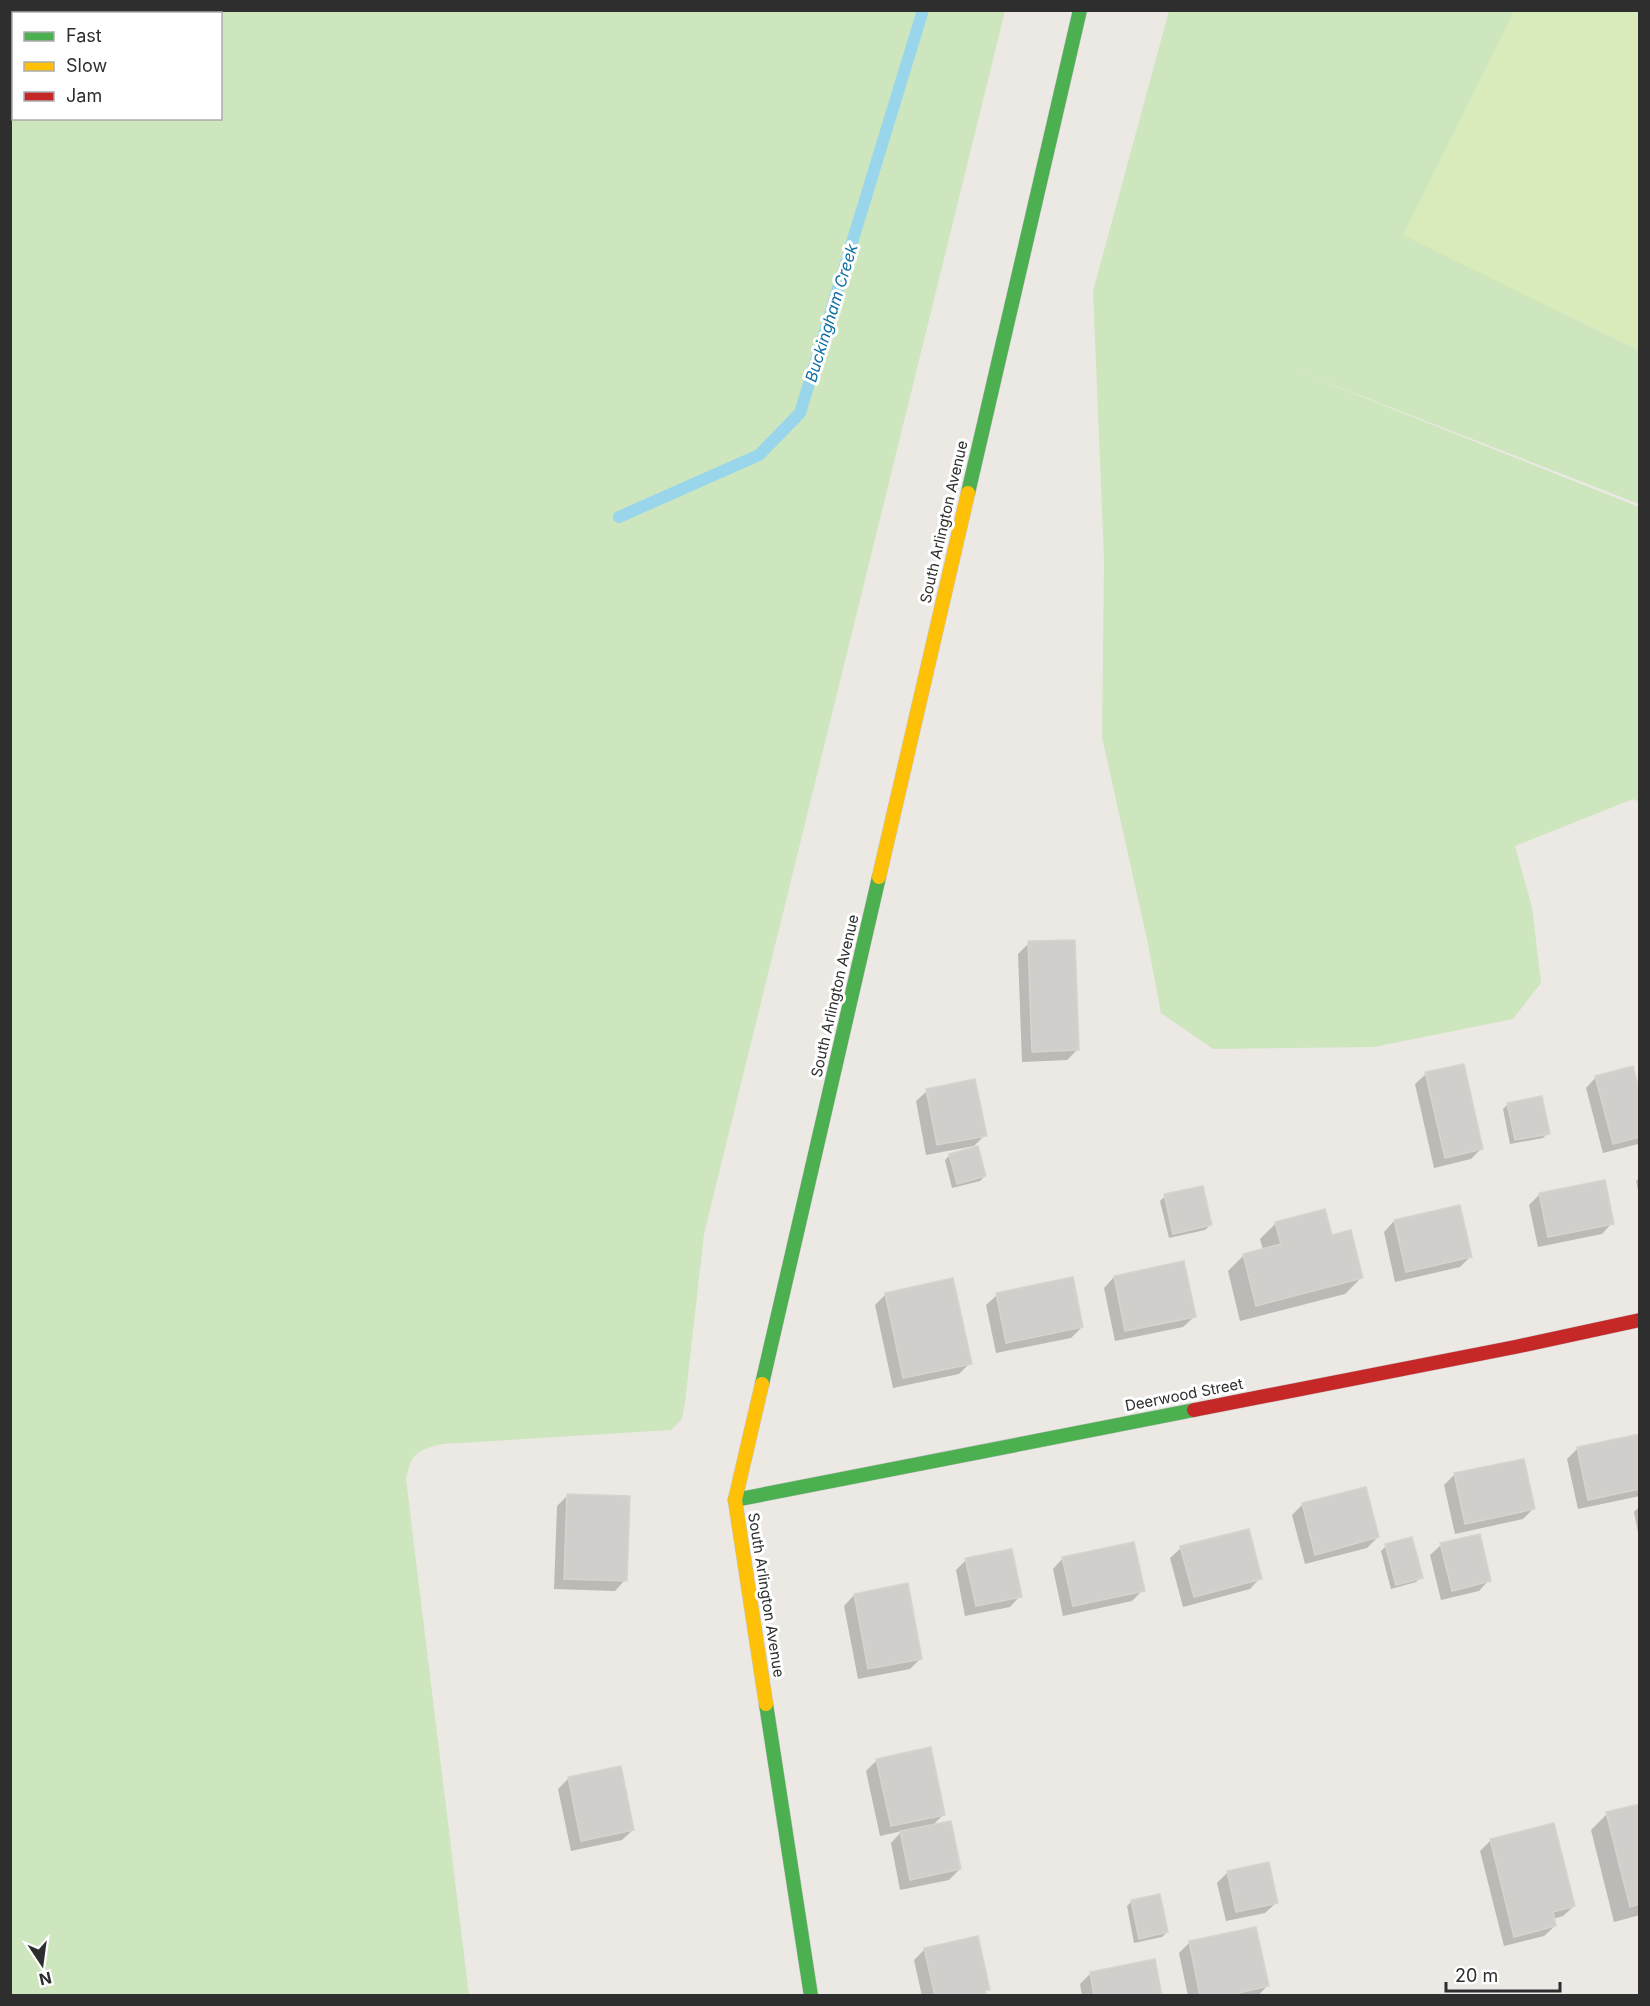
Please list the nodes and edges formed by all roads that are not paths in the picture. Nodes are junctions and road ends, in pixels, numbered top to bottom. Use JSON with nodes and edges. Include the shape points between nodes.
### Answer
{"nodes":[{"id":1,"x":1080,"y":10,"type":"edge"},
{"id":2,"x":1640,"y":1320,"type":"edge"},
{"id":3,"x":735,"y":1500,"type":"junction"},
{"id":4,"x":811,"y":1995,"type":"edge"}],
"edges":[{"from":1,"to":3,"type":"main road","name":"South Arlington Avenue"},
{"from":2,"to":3,"type":"main road","name":"Deerwood Street"},
{"from":3,"to":4,"type":"main road","name":"South Arlington Avenue"}]}
